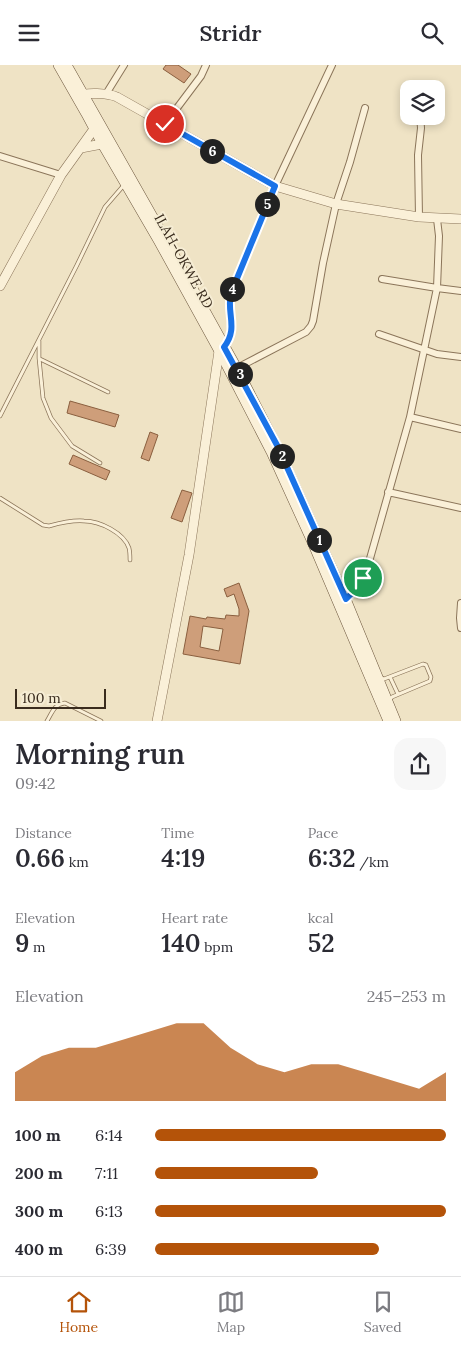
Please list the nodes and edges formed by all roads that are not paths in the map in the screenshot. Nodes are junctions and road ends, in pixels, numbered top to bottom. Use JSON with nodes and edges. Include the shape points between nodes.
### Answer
{"nodes":[{"id":1,"x":58,"y":65,"type":"edge"},
{"id":2,"x":67,"y":65,"type":"edge"},
{"id":3,"x":124,"y":65,"type":"edge"},
{"id":4,"x":206,"y":65,"type":"edge"},
{"id":5,"x":332,"y":65,"type":"edge"},
{"id":6,"x":103,"y":94,"type":"junction"},
{"id":7,"x":79,"y":95,"type":"junction"},
{"id":8,"x":365,"y":108,"type":"dead end"},
{"id":9,"x":89,"y":111,"type":"junction"},
{"id":10,"x":165,"y":124,"type":"junction"},
{"id":11,"x":421,"y":125,"type":"edge"},
{"id":12,"x":94,"y":129,"type":"junction"},
{"id":13,"x":102,"y":144,"type":"junction"},
{"id":14,"x":81,"y":148,"type":"junction"},
{"id":15,"x":0,"y":156,"type":"edge"},
{"id":16,"x":61,"y":175,"type":"junction"},
{"id":17,"x":125,"y":185,"type":"junction"},
{"id":18,"x":275,"y":186,"type":"junction"},
{"id":19,"x":336,"y":203,"type":"junction"},
{"id":20,"x":420,"y":217,"type":"junction"},
{"id":21,"x":437,"y":219,"type":"junction"},
{"id":22,"x":461,"y":219,"type":"edge"},
{"id":23,"x":382,"y":279,"type":"dead end"},
{"id":24,"x":0,"y":286,"type":"edge"},
{"id":25,"x":437,"y":288,"type":"junction"},
{"id":26,"x":461,"y":291,"type":"edge"},
{"id":27,"x":380,"y":334,"type":"dead end"},
{"id":28,"x":39,"y":338,"type":"junction"},
{"id":29,"x":222,"y":349,"type":"junction"},
{"id":30,"x":424,"y":350,"type":"junction"},
{"id":31,"x":461,"y":357,"type":"edge"},
{"id":32,"x":39,"y":359,"type":"junction"},
{"id":33,"x":237,"y":368,"type":"junction"},
{"id":34,"x":108,"y":393,"type":"dead end"},
{"id":35,"x":0,"y":416,"type":"edge"},
{"id":36,"x":410,"y":417,"type":"junction"},
{"id":37,"x":461,"y":429,"type":"edge"},
{"id":38,"x":100,"y":463,"type":"dead end"},
{"id":39,"x":388,"y":492,"type":"junction"},
{"id":40,"x":0,"y":498,"type":"edge"},
{"id":41,"x":461,"y":508,"type":"edge"},
{"id":42,"x":130,"y":560,"type":"dead end"},
{"id":43,"x":346,"y":599,"type":"junction"},
{"id":44,"x":461,"y":603,"type":"edge"},
{"id":45,"x":461,"y":622,"type":"edge"},
{"id":46,"x":461,"y":628,"type":"edge"},
{"id":47,"x":390,"y":677,"type":"junction"},
{"id":48,"x":378,"y":678,"type":"junction"},
{"id":49,"x":398,"y":694,"type":"junction"},
{"id":50,"x":389,"y":702,"type":"junction"},
{"id":51,"x":48,"y":721,"type":"edge"},
{"id":52,"x":101,"y":721,"type":"edge"},
{"id":53,"x":157,"y":721,"type":"edge"},
{"id":54,"x":388,"y":721,"type":"edge"},
{"id":55,"x":396,"y":721,"type":"edge"}],
"edges":[{"from":1,"to":7,"type":"main road"},
{"from":2,"to":7,"type":"main road"},
{"from":3,"to":6,"type":"street"},
{"from":4,"to":10,"type":"street"},
{"from":5,"to":18,"type":"street"},
{"from":6,"to":7,"type":"main road"},
{"from":6,"to":9,"type":"main road"},
{"from":6,"to":10,"type":"main road","via":[[117,97]]},
{"from":7,"to":9,"type":"main road"},
{"from":8,"to":19,"type":"street"},
{"from":9,"to":12,"type":"main road","name":"ILAH-OKWE RD"},
{"from":9,"to":29,"type":"main road","via":[[161,231]]},
{"from":10,"to":18,"type":"main road"},
{"from":11,"to":20,"type":"street","via":[[418,155]]},
{"from":12,"to":13,"type":"main road","name":"ILAH-OKWE RD"},
{"from":12,"to":14,"type":"main road"},
{"from":13,"to":14,"type":"main road"},
{"from":13,"to":17,"type":"main road","name":"ILAH-OKWE RD"},
{"from":14,"to":16,"type":"main road"},
{"from":15,"to":16,"type":"street"},
{"from":16,"to":24,"type":"main road"},
{"from":17,"to":28,"type":"lane","via":[[105,207]]},
{"from":17,"to":29,"type":"main road","name":"ILAH-OKWE RD"},
{"from":18,"to":19,"type":"main road"},
{"from":18,"to":29,"type":"street","via":[[231,293],[232,330]]},
{"from":19,"to":20,"type":"main road"},
{"from":19,"to":33,"type":"street","via":[[311,326],[306,332]]},
{"from":20,"to":21,"type":"main road"},
{"from":21,"to":22,"type":"main road"},
{"from":21,"to":25,"type":"street"},
{"from":23,"to":25,"type":"street"},
{"from":25,"to":26,"type":"street"},
{"from":25,"to":30,"type":"street"},
{"from":27,"to":30,"type":"street"},
{"from":28,"to":32,"type":"lane"},
{"from":28,"to":35,"type":"lane"},
{"from":29,"to":33,"type":"main road"},
{"from":29,"to":53,"type":"main road","via":[[189,555]]},
{"from":29,"to":54,"type":"main road","name":"ILAH-OKWE RD","via":[[312,541]]},
{"from":30,"to":31,"type":"street"},
{"from":30,"to":36,"type":"street"},
{"from":32,"to":34,"type":"lane"},
{"from":32,"to":38,"type":"lane","via":[[43,397],[51,418],[72,446]]},
{"from":33,"to":43,"type":"main road","via":[[278,447]]},
{"from":36,"to":37,"type":"street"},
{"from":36,"to":39,"type":"street"},
{"from":39,"to":41,"type":"street"},
{"from":39,"to":43,"type":"street","via":[[366,570],[357,588]]},
{"from":40,"to":42,"type":"lane","via":[[43,525],[86,521],[110,529],[130,549]]},
{"from":43,"to":48,"type":"main road"},
{"from":44,"to":45,"type":"street"},
{"from":45,"to":46,"type":"street"},
{"from":47,"to":48,"type":"lane"},
{"from":47,"to":49,"type":"lane"},
{"from":47,"to":49,"type":"lane","via":[[426,665],[430,681]]},
{"from":48,"to":50,"type":"main road"},
{"from":49,"to":50,"type":"lane"},
{"from":50,"to":55,"type":"main road"},
{"from":51,"to":52,"type":"lane","via":[[56,706],[64,703]]}]}
